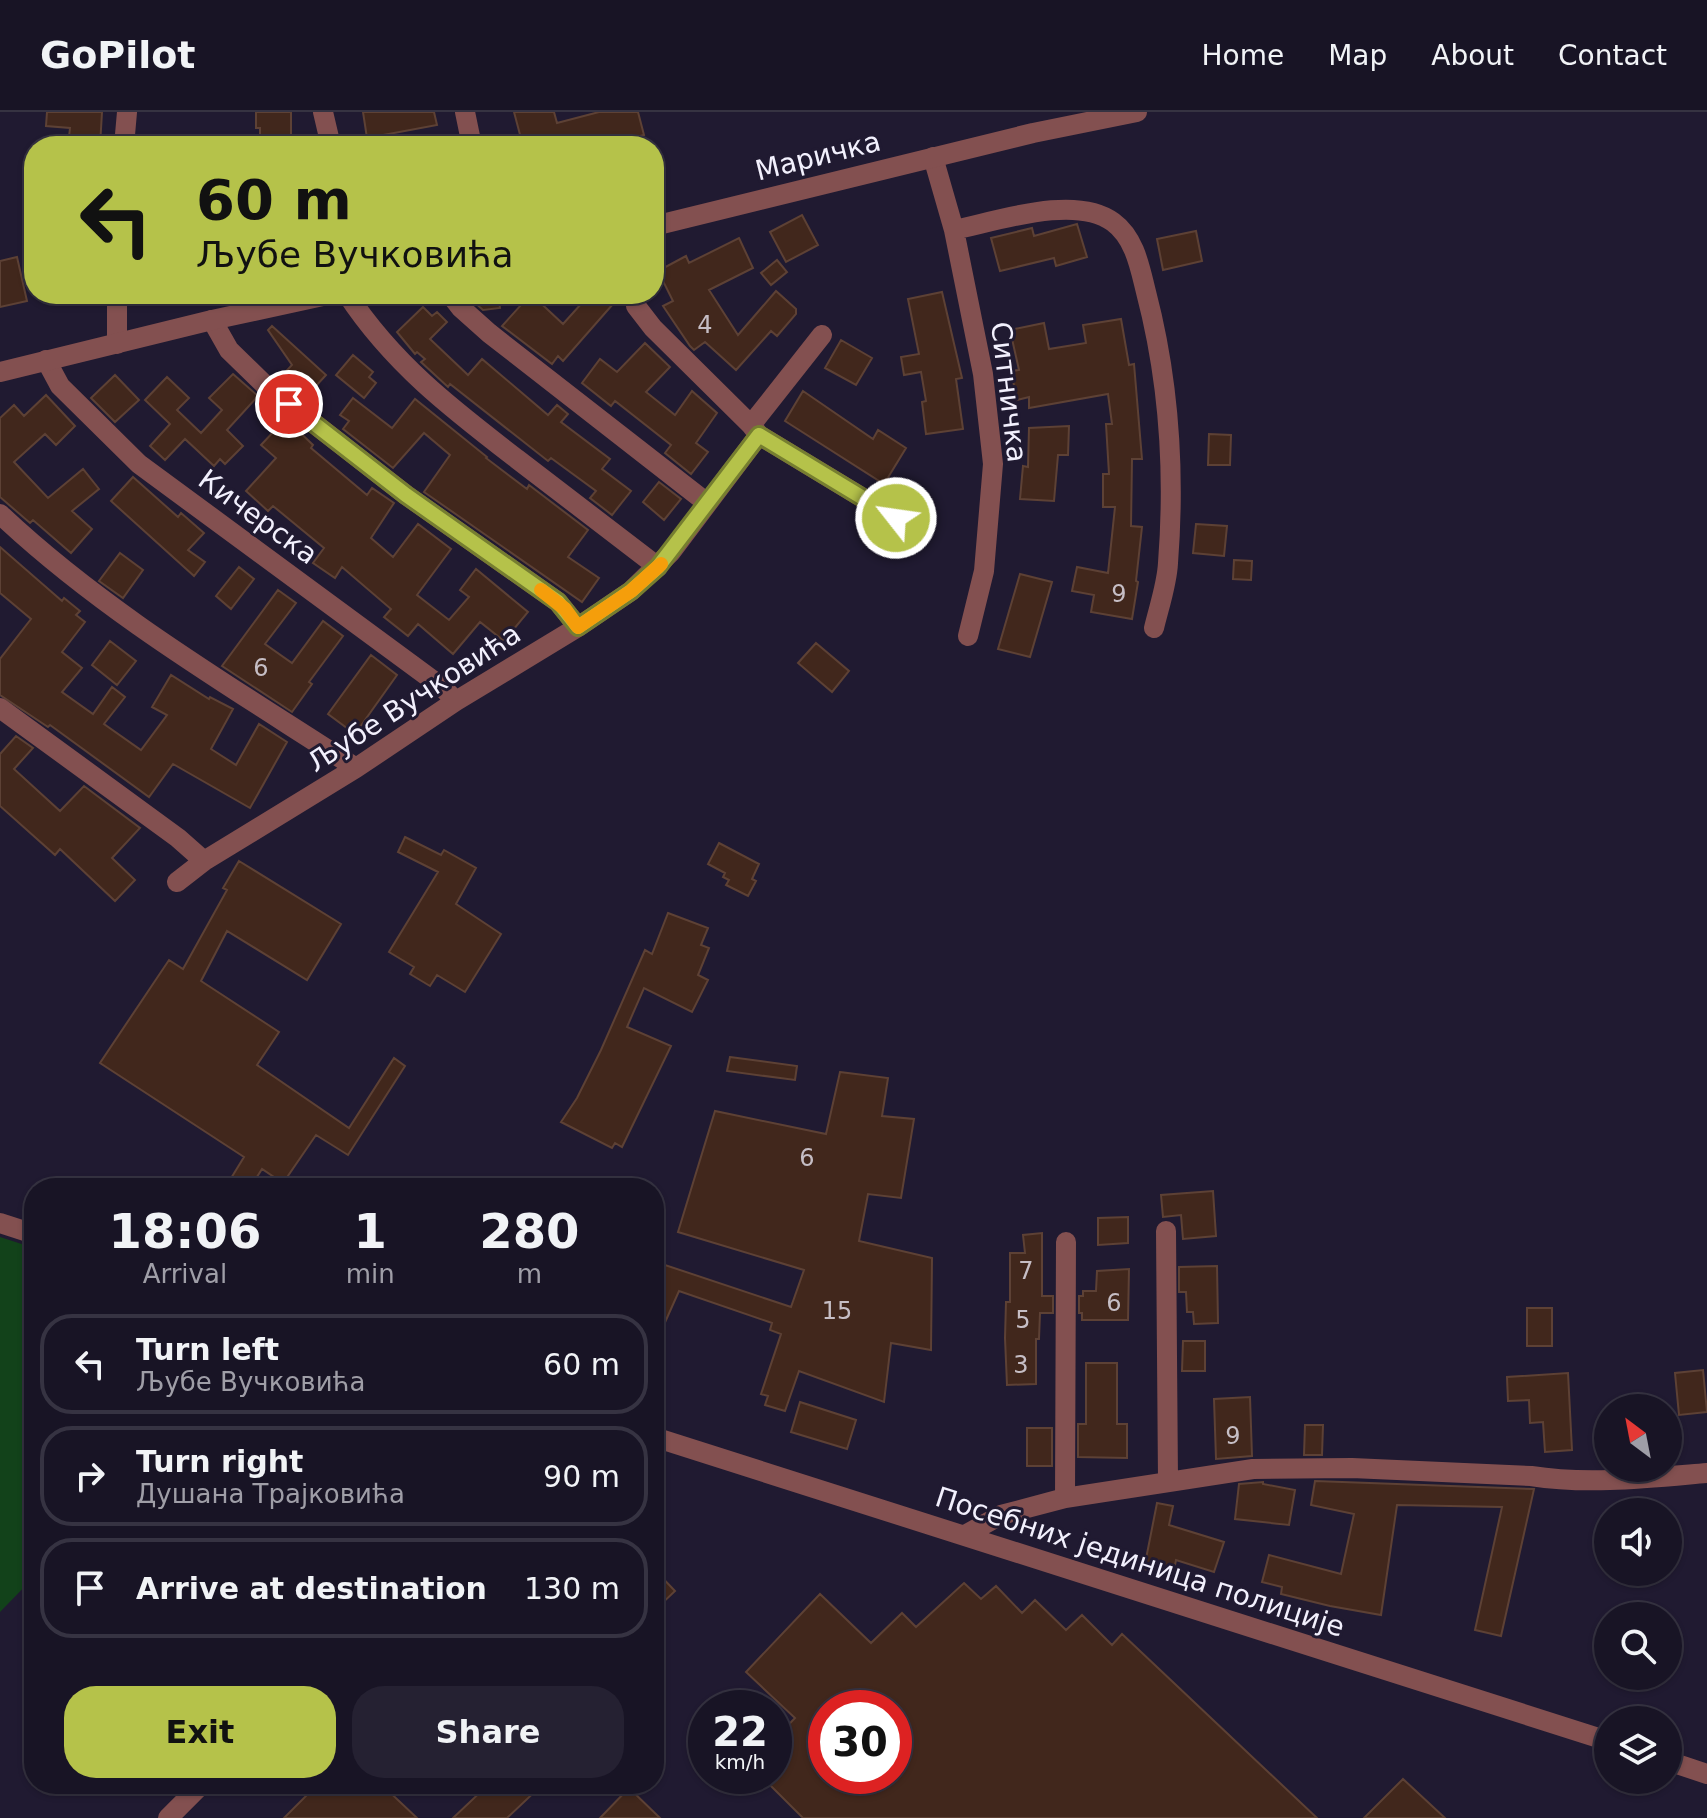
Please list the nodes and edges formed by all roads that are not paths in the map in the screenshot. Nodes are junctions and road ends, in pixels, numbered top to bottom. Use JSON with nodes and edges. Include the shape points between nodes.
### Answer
{"nodes":[{"id":1,"x":127,"y":112,"type":"edge"},
{"id":2,"x":323,"y":112,"type":"edge"},
{"id":3,"x":465,"y":112,"type":"edge"},
{"id":4,"x":1137,"y":112,"type":"edge"},
{"id":5,"x":125,"y":136,"type":"edge"},
{"id":6,"x":329,"y":136,"type":"edge"},
{"id":7,"x":470,"y":136,"type":"edge"},
{"id":8,"x":933,"y":157,"type":"junction"},
{"id":9,"x":664,"y":224,"type":"edge"},
{"id":10,"x":954,"y":230,"type":"junction"},
{"id":11,"x":117,"y":304,"type":"edge"},
{"id":12,"x":286,"y":304,"type":"edge"},
{"id":13,"x":354,"y":304,"type":"edge"},
{"id":14,"x":458,"y":304,"type":"edge"},
{"id":15,"x":636,"y":306,"type":"dead end"},
{"id":16,"x":212,"y":320,"type":"junction"},
{"id":17,"x":822,"y":335,"type":"dead end"},
{"id":18,"x":117,"y":344,"type":"junction"},
{"id":19,"x":46,"y":360,"type":"junction"},
{"id":20,"x":0,"y":372,"type":"edge"},
{"id":21,"x":755,"y":430,"type":"junction"},
{"id":22,"x":707,"y":503,"type":"junction"},
{"id":23,"x":0,"y":514,"type":"edge"},
{"id":24,"x":896,"y":518,"type":"dead end"},
{"id":25,"x":658,"y":567,"type":"junction"},
{"id":26,"x":578,"y":627,"type":"junction"},
{"id":27,"x":1154,"y":628,"type":"dead end"},
{"id":28,"x":968,"y":636,"type":"dead end"},
{"id":29,"x":456,"y":701,"type":"junction"},
{"id":30,"x":0,"y":708,"type":"edge"},
{"id":31,"x":356,"y":768,"type":"junction"},
{"id":32,"x":204,"y":861,"type":"junction"},
{"id":33,"x":177,"y":882,"type":"dead end"},
{"id":34,"x":0,"y":1223,"type":"edge"},
{"id":35,"x":24,"y":1231,"type":"edge"},
{"id":36,"x":1166,"y":1231,"type":"dead end"},
{"id":37,"x":1066,"y":1242,"type":"dead end"},
{"id":38,"x":664,"y":1440,"type":"edge"},
{"id":39,"x":1707,"y":1473,"type":"edge"},
{"id":40,"x":1168,"y":1481,"type":"junction"},
{"id":41,"x":1065,"y":1498,"type":"junction"},
{"id":42,"x":965,"y":1535,"type":"junction"},
{"id":43,"x":1594,"y":1737,"type":"edge"},
{"id":44,"x":1682,"y":1766,"type":"edge"},
{"id":45,"x":1707,"y":1774,"type":"edge"},
{"id":46,"x":192,"y":1794,"type":"edge"},
{"id":47,"x":168,"y":1818,"type":"edge"}],
"edges":[{"from":1,"to":5,"type":"street"},
{"from":2,"to":6,"type":"street"},
{"from":3,"to":7,"type":"street"},
{"from":4,"to":8,"type":"street","name":"Маричка"},
{"from":8,"to":9,"type":"street","name":"Маричка"},
{"from":8,"to":10,"type":"street","name":"Ситничка"},
{"from":10,"to":27,"type":"street","via":[[1076,209],[1114,223],[1130,241],[1151,309],[1167,412],[1168,567]]},
{"from":10,"to":28,"type":"street","name":"Ситничка","via":[[983,374],[993,464],[984,571]]},
{"from":11,"to":18,"type":"street"},
{"from":12,"to":16,"type":"street"},
{"from":13,"to":25,"type":"street","via":[[397,359],[438,398]]},
{"from":14,"to":22,"type":"street"},
{"from":15,"to":21,"type":"street"},
{"from":16,"to":18,"type":"street"},
{"from":16,"to":26,"type":"street","via":[[229,350],[266,386],[406,495],[558,602]]},
{"from":17,"to":21,"type":"street","name":"Љубе Вучковића"},
{"from":18,"to":19,"type":"street"},
{"from":19,"to":20,"type":"street"},
{"from":19,"to":29,"type":"street","name":"Кичерска","via":[[60,386],[139,464]]},
{"from":21,"to":22,"type":"street","name":"Љубе Вучковића"},
{"from":21,"to":24,"type":"street"},
{"from":22,"to":25,"type":"street","name":"Љубе Вучковића"},
{"from":23,"to":31,"type":"street","via":[[146,631]]},
{"from":25,"to":26,"type":"street","name":"Љубе Вучковића"},
{"from":26,"to":29,"type":"street","name":"Љубе Вучковића"},
{"from":29,"to":31,"type":"street","name":"Љубе Вучковића"},
{"from":30,"to":32,"type":"street"},
{"from":31,"to":32,"type":"street","name":"Љубе Вучковића"},
{"from":32,"to":33,"type":"street","name":"Љубе Вучковића"},
{"from":34,"to":35,"type":"street"},
{"from":36,"to":40,"type":"street"},
{"from":37,"to":41,"type":"street"},
{"from":38,"to":42,"type":"street","name":"Посебних јединица полиције"},
{"from":39,"to":40,"type":"street","via":[[1557,1480],[1301,1467]]},
{"from":40,"to":41,"type":"street"},
{"from":41,"to":42,"type":"street","via":[[1001,1515]]},
{"from":42,"to":43,"type":"street","name":"Посебних јединица полиције"},
{"from":44,"to":45,"type":"street"},
{"from":46,"to":47,"type":"street"}]}
